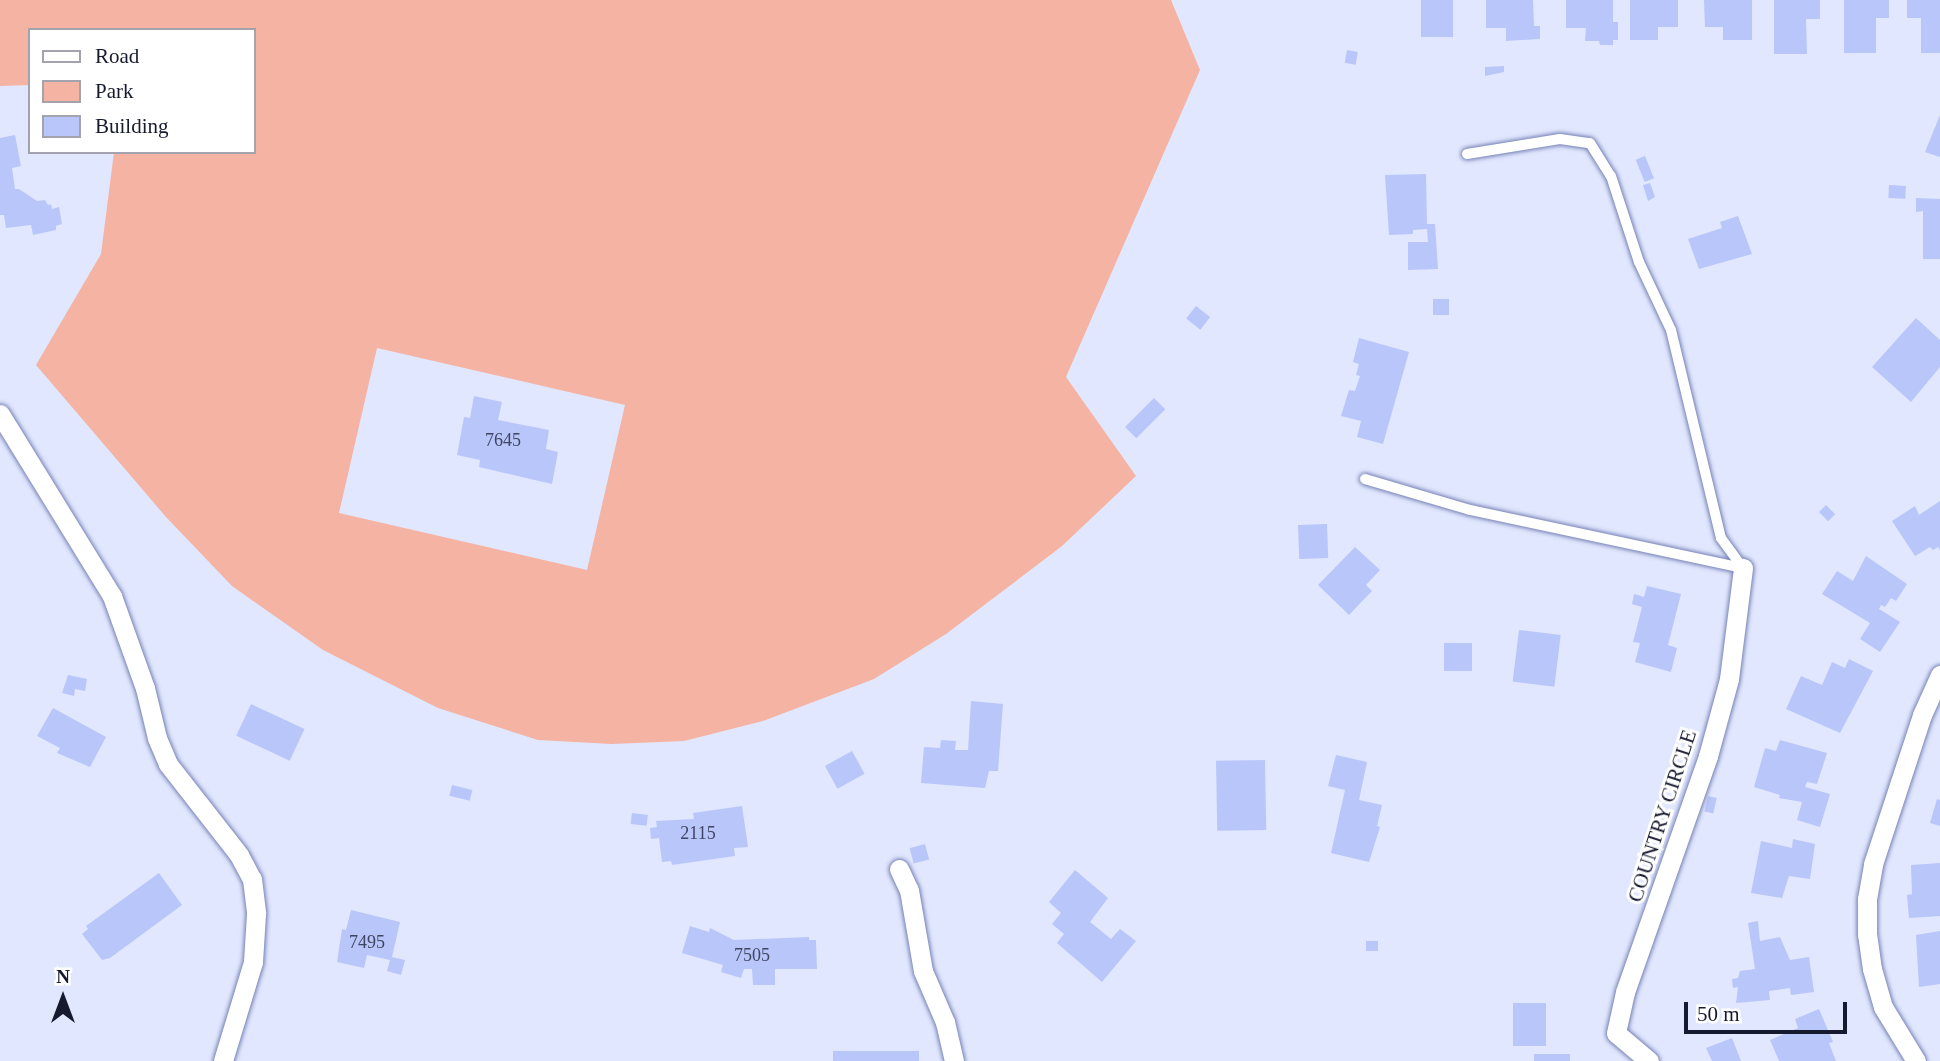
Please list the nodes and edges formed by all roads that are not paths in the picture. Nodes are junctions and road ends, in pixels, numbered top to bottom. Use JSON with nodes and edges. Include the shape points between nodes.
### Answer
{"nodes":[{"id":1,"x":1467,"y":154,"type":"dead end"},
{"id":2,"x":0,"y":414,"type":"edge"},
{"id":3,"x":1365,"y":479,"type":"dead end"},
{"id":4,"x":1743,"y":568,"type":"junction"},
{"id":5,"x":1940,"y":675,"type":"edge"},
{"id":6,"x":899,"y":869,"type":"dead end"},
{"id":7,"x":223,"y":1061,"type":"edge"},
{"id":8,"x":954,"y":1061,"type":"edge"},
{"id":9,"x":1649,"y":1061,"type":"edge"},
{"id":10,"x":1916,"y":1061,"type":"edge"}],
"edges":[{"from":1,"to":4,"type":"lane","via":[[1560,139],[1590,143],[1611,176],[1639,262],[1671,330],[1721,538]]},
{"from":2,"to":7,"type":"street","via":[[112,596],[168,764],[239,855],[252,879],[256,914],[253,962]]},
{"from":3,"to":4,"type":"lane","via":[[1470,510]]},
{"from":4,"to":9,"type":"street","name":"COUNTRY CIRCLE","via":[[1729,679],[1712,743],[1625,992],[1616,1033]]},
{"from":5,"to":10,"type":"street","via":[[1922,715],[1873,864],[1867,900],[1872,970],[1883,1007]]},
{"from":6,"to":8,"type":"street","via":[[909,890],[923,971],[945,1022]]}]}
